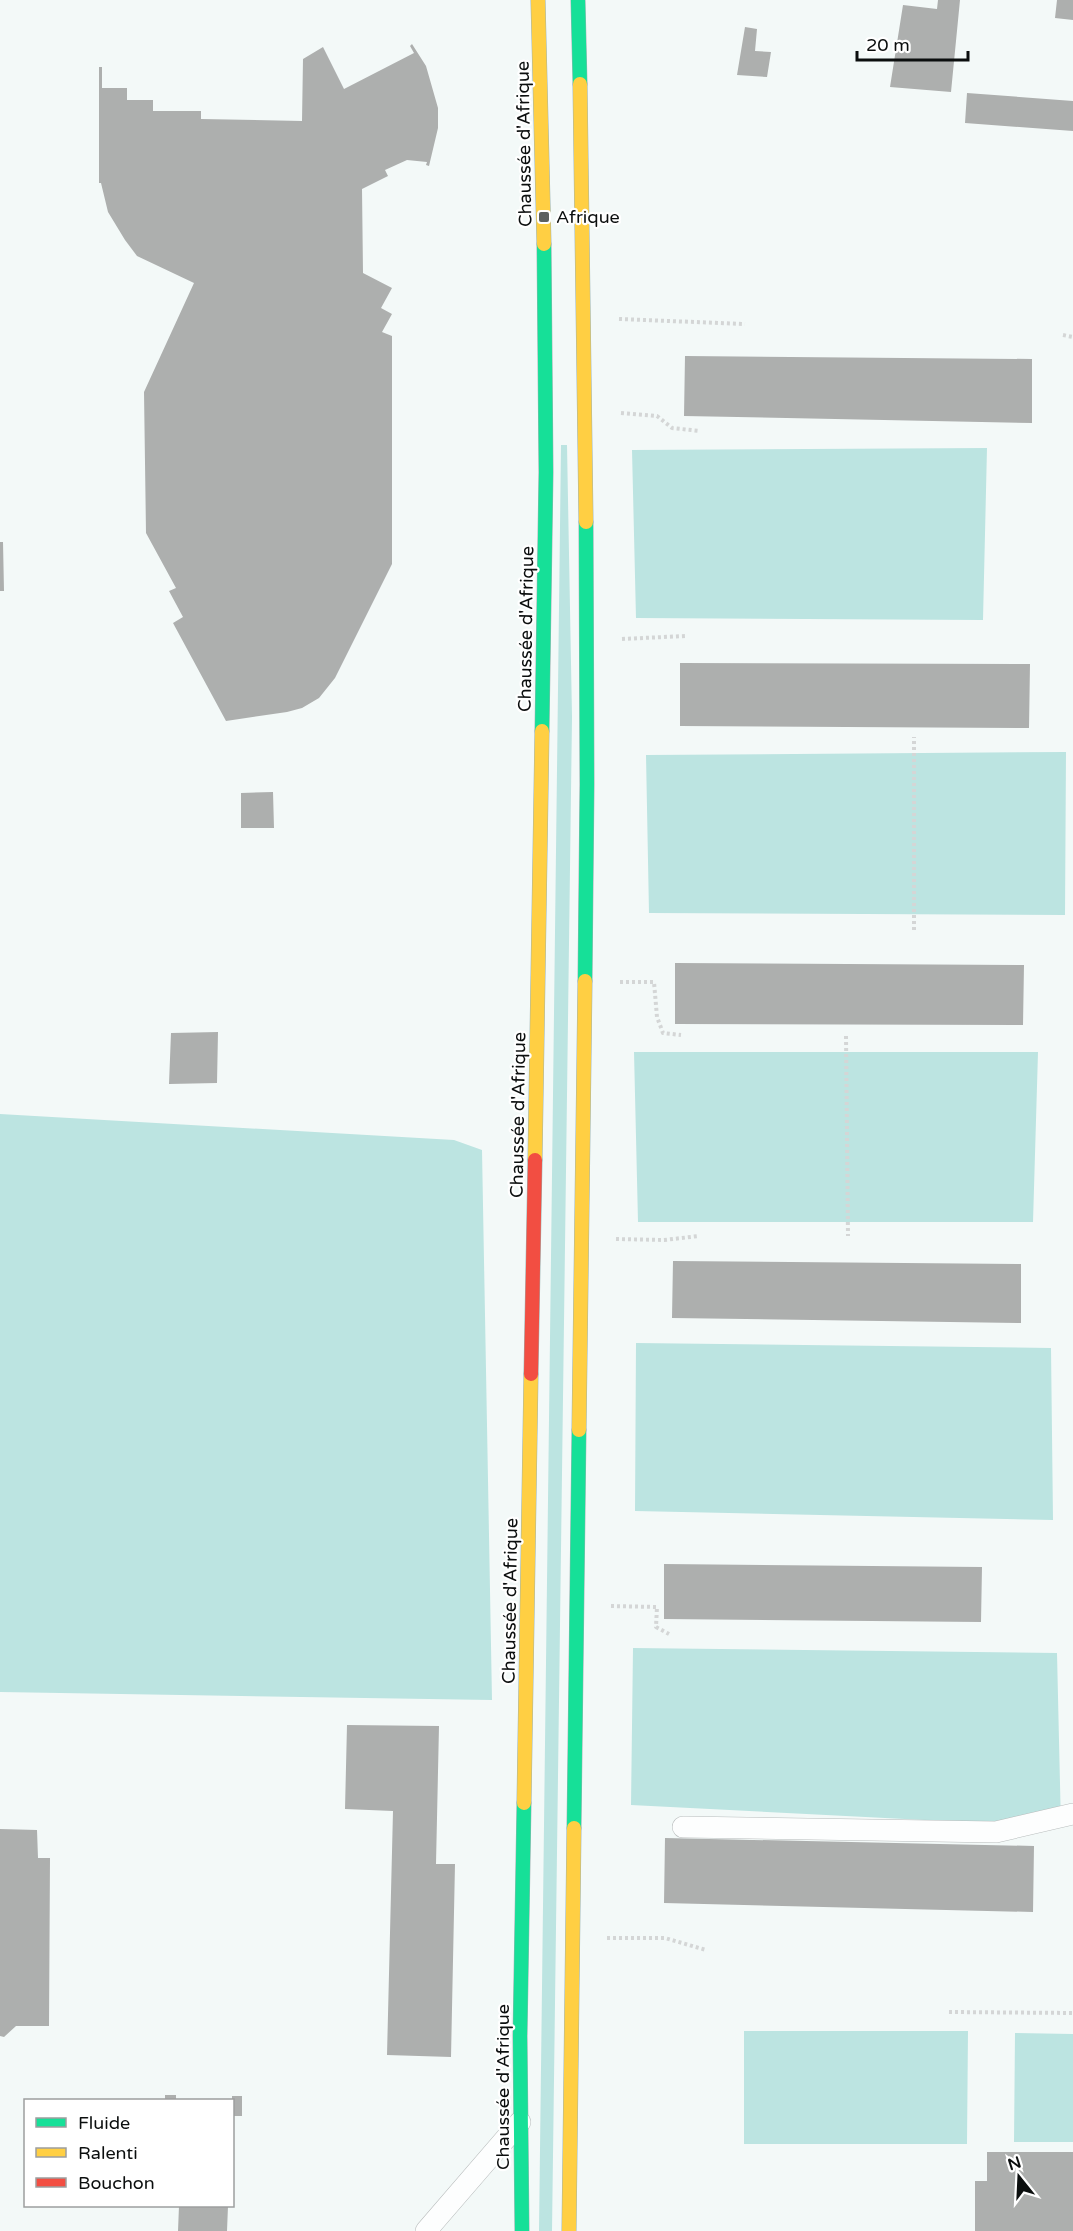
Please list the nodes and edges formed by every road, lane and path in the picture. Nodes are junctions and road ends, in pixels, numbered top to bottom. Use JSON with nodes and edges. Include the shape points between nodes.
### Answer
{"nodes":[{"id":1,"x":538,"y":0,"type":"edge"},
{"id":2,"x":578,"y":0,"type":"edge"},
{"id":3,"x":616,"y":319,"type":"dead end"},
{"id":4,"x":745,"y":324,"type":"dead end"},
{"id":5,"x":1064,"y":335,"type":"dead end"},
{"id":6,"x":1073,"y":337,"type":"edge"},
{"id":7,"x":616,"y":412,"type":"dead end"},
{"id":8,"x":699,"y":431,"type":"dead end"},
{"id":9,"x":686,"y":636,"type":"dead end"},
{"id":10,"x":616,"y":639,"type":"dead end"},
{"id":11,"x":914,"y":737,"type":"dead end"},
{"id":12,"x":914,"y":930,"type":"dead end"},
{"id":13,"x":615,"y":982,"type":"dead end"},
{"id":14,"x":681,"y":1035,"type":"dead end"},
{"id":15,"x":846,"y":1036,"type":"dead end"},
{"id":16,"x":699,"y":1236,"type":"dead end"},
{"id":17,"x":848,"y":1236,"type":"dead end"},
{"id":18,"x":614,"y":1239,"type":"dead end"},
{"id":19,"x":613,"y":1606,"type":"dead end"},
{"id":20,"x":669,"y":1634,"type":"dead end"},
{"id":21,"x":1073,"y":1814,"type":"edge"},
{"id":22,"x":683,"y":1827,"type":"dead end"},
{"id":23,"x":603,"y":1938,"type":"dead end"},
{"id":24,"x":706,"y":1950,"type":"dead end"},
{"id":25,"x":949,"y":2012,"type":"dead end"},
{"id":26,"x":1073,"y":2013,"type":"edge"},
{"id":27,"x":520,"y":2122,"type":"junction"},
{"id":28,"x":426,"y":2231,"type":"edge"},
{"id":29,"x":522,"y":2231,"type":"edge"},
{"id":30,"x":570,"y":2231,"type":"edge"}],
"edges":[{"from":1,"to":27,"type":"main road","name":"Chaussée d'Afrique","via":[[546,472]]},
{"from":2,"to":30,"type":"main road","via":[[586,424],[586,784]]},
{"from":3,"to":4,"type":"path"},
{"from":5,"to":6,"type":"path"},
{"from":7,"to":8,"type":"path","via":[[657,416],[672,428]]},
{"from":9,"to":10,"type":"path"},
{"from":11,"to":12,"type":"path"},
{"from":13,"to":14,"type":"path","via":[[654,982],[657,1017],[663,1033]]},
{"from":15,"to":17,"type":"path"},
{"from":16,"to":18,"type":"path"},
{"from":19,"to":20,"type":"path","via":[[657,1607],[656,1626]]},
{"from":21,"to":22,"type":"lane","via":[[996,1832]]},
{"from":23,"to":24,"type":"path","via":[[665,1938]]},
{"from":25,"to":26,"type":"path"},
{"from":27,"to":28,"type":"lane"},
{"from":27,"to":29,"type":"main road","name":"Chaussée d'Afrique"}]}
